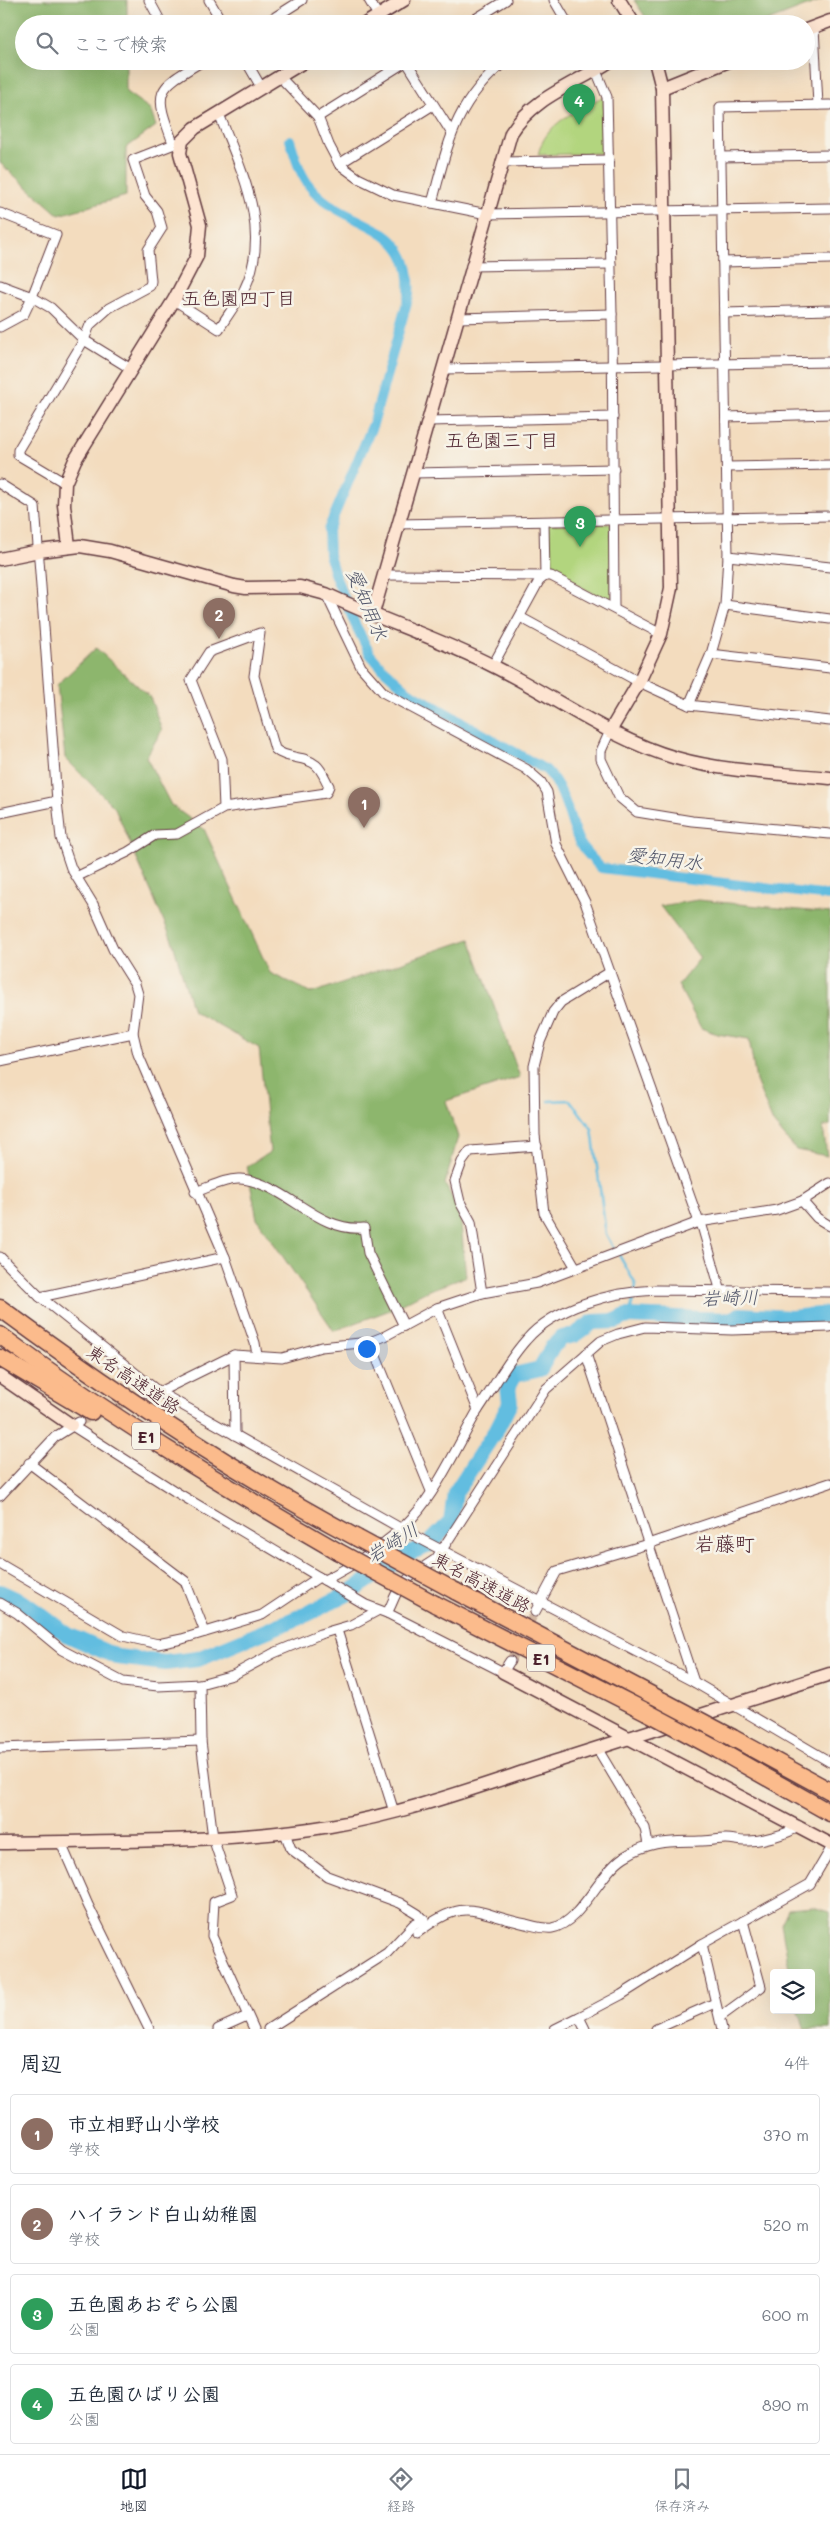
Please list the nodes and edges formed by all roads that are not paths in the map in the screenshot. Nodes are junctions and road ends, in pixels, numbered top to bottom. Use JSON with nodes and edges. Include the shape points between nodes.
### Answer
{"nodes":[{"id":1,"x":149,"y":0,"type":"edge"},
{"id":2,"x":209,"y":0,"type":"edge"},
{"id":3,"x":302,"y":0,"type":"edge"},
{"id":4,"x":369,"y":0,"type":"edge"},
{"id":5,"x":404,"y":0,"type":"edge"},
{"id":6,"x":506,"y":0,"type":"edge"},
{"id":7,"x":554,"y":0,"type":"edge"},
{"id":8,"x":619,"y":0,"type":"edge"},
{"id":9,"x":157,"y":15,"type":"edge"},
{"id":10,"x":218,"y":15,"type":"edge"},
{"id":11,"x":278,"y":15,"type":"edge"},
{"id":12,"x":378,"y":15,"type":"edge"},
{"id":13,"x":387,"y":15,"type":"edge"},
{"id":14,"x":482,"y":15,"type":"edge"},
{"id":15,"x":563,"y":15,"type":"edge"},
{"id":16,"x":628,"y":15,"type":"edge"},
{"id":17,"x":830,"y":21,"type":"edge"},
{"id":18,"x":815,"y":27,"type":"edge"},
{"id":19,"x":188,"y":70,"type":"edge"},
{"id":20,"x":251,"y":70,"type":"edge"},
{"id":21,"x":291,"y":70,"type":"edge"},
{"id":22,"x":392,"y":70,"type":"edge"},
{"id":23,"x":412,"y":70,"type":"edge"},
{"id":24,"x":496,"y":70,"type":"edge"},
{"id":25,"x":588,"y":70,"type":"edge"},
{"id":26,"x":597,"y":70,"type":"edge"},
{"id":27,"x":657,"y":70,"type":"edge"},
{"id":28,"x":706,"y":70,"type":"edge"},
{"id":29,"x":814,"y":70,"type":"edge"},
{"id":30,"x":280,"y":77,"type":"junction"},
{"id":31,"x":261,"y":87,"type":"junction"},
{"id":32,"x":662,"y":88,"type":"junction"},
{"id":33,"x":433,"y":105,"type":"junction"},
{"id":34,"x":818,"y":105,"type":"junction"},
{"id":35,"x":830,"y":105,"type":"edge"},
{"id":36,"x":219,"y":114,"type":"junction"},
{"id":37,"x":318,"y":117,"type":"junction"},
{"id":38,"x":451,"y":132,"type":"junction"},
{"id":39,"x":178,"y":142,"type":"junction"},
{"id":40,"x":830,"y":155,"type":"edge"},
{"id":41,"x":721,"y":157,"type":"junction"},
{"id":42,"x":609,"y":160,"type":"junction"},
{"id":43,"x":501,"y":162,"type":"junction"},
{"id":44,"x":339,"y":164,"type":"junction"},
{"id":45,"x":432,"y":203,"type":"junction"},
{"id":46,"x":830,"y":208,"type":"edge"},
{"id":47,"x":722,"y":210,"type":"junction"},
{"id":48,"x":666,"y":211,"type":"junction"},
{"id":49,"x":610,"y":212,"type":"junction"},
{"id":50,"x":0,"y":213,"type":"edge"},
{"id":51,"x":487,"y":214,"type":"junction"},
{"id":52,"x":830,"y":258,"type":"edge"},
{"id":53,"x":723,"y":262,"type":"junction"},
{"id":54,"x":611,"y":264,"type":"junction"},
{"id":55,"x":471,"y":266,"type":"junction"},
{"id":56,"x":0,"y":286,"type":"edge"},
{"id":57,"x":32,"y":297,"type":"junction"},
{"id":58,"x":174,"y":300,"type":"junction"},
{"id":59,"x":830,"y":310,"type":"edge"},
{"id":60,"x":724,"y":313,"type":"junction"},
{"id":61,"x":612,"y":314,"type":"junction"},
{"id":62,"x":458,"y":318,"type":"junction"},
{"id":63,"x":0,"y":328,"type":"edge"},
{"id":64,"x":84,"y":340,"type":"junction"},
{"id":65,"x":830,"y":362,"type":"edge"},
{"id":66,"x":667,"y":365,"type":"junction"},
{"id":67,"x":725,"y":365,"type":"junction"},
{"id":68,"x":612,"y":366,"type":"junction"},
{"id":69,"x":131,"y":369,"type":"junction"},
{"id":70,"x":443,"y":369,"type":"junction"},
{"id":71,"x":830,"y":414,"type":"edge"},
{"id":72,"x":613,"y":417,"type":"junction"},
{"id":73,"x":726,"y":417,"type":"junction"},
{"id":74,"x":428,"y":421,"type":"junction"},
{"id":75,"x":830,"y":465,"type":"edge"},
{"id":76,"x":727,"y":467,"type":"junction"},
{"id":77,"x":614,"y":469,"type":"junction"},
{"id":78,"x":413,"y":473,"type":"junction"},
{"id":79,"x":0,"y":484,"type":"edge"},
{"id":80,"x":65,"y":484,"type":"junction"},
{"id":81,"x":830,"y":516,"type":"edge"},
{"id":82,"x":727,"y":519,"type":"junction"},
{"id":83,"x":614,"y":521,"type":"junction"},
{"id":84,"x":671,"y":521,"type":"junction"},
{"id":85,"x":544,"y":522,"type":"junction"},
{"id":86,"x":398,"y":524,"type":"junction"},
{"id":87,"x":69,"y":546,"type":"junction"},
{"id":88,"x":39,"y":551,"type":"junction"},
{"id":89,"x":728,"y":556,"type":"junction"},
{"id":90,"x":0,"y":559,"type":"edge"},
{"id":91,"x":830,"y":567,"type":"edge"},
{"id":92,"x":384,"y":575,"type":"junction"},
{"id":93,"x":545,"y":576,"type":"junction"},
{"id":94,"x":328,"y":595,"type":"junction"},
{"id":95,"x":725,"y":605,"type":"junction"},
{"id":96,"x":614,"y":608,"type":"junction"},
{"id":97,"x":373,"y":614,"type":"junction"},
{"id":98,"x":520,"y":618,"type":"junction"},
{"id":99,"x":830,"y":619,"type":"edge"},
{"id":100,"x":661,"y":634,"type":"junction"},
{"id":101,"x":711,"y":654,"type":"junction"},
{"id":102,"x":493,"y":665,"type":"junction"},
{"id":103,"x":830,"y":668,"type":"edge"},
{"id":104,"x":639,"y":682,"type":"junction"},
{"id":105,"x":689,"y":705,"type":"junction"},
{"id":106,"x":830,"y":721,"type":"edge"},
{"id":107,"x":610,"y":731,"type":"junction"},
{"id":108,"x":830,"y":778,"type":"edge"},
{"id":109,"x":56,"y":801,"type":"junction"},
{"id":110,"x":224,"y":808,"type":"junction"},
{"id":111,"x":0,"y":813,"type":"edge"},
{"id":112,"x":830,"y":834,"type":"edge"},
{"id":113,"x":78,"y":876,"type":"junction"},
{"id":114,"x":610,"y":972,"type":"junction"},
{"id":115,"x":133,"y":1033,"type":"junction"},
{"id":116,"x":0,"y":1061,"type":"edge"},
{"id":117,"x":537,"y":1146,"type":"junction"},
{"id":118,"x":830,"y":1183,"type":"edge"},
{"id":119,"x":195,"y":1192,"type":"junction"},
{"id":120,"x":802,"y":1201,"type":"junction"},
{"id":121,"x":698,"y":1222,"type":"junction"},
{"id":122,"x":830,"y":1226,"type":"edge"},
{"id":123,"x":0,"y":1257,"type":"edge"},
{"id":124,"x":225,"y":1257,"type":"junction"},
{"id":125,"x":576,"y":1268,"type":"junction"},
{"id":126,"x":722,"y":1292,"type":"junction"},
{"id":127,"x":830,"y":1292,"type":"edge"},
{"id":128,"x":482,"y":1293,"type":"junction"},
{"id":129,"x":0,"y":1296,"type":"edge"},
{"id":130,"x":40,"y":1298,"type":"junction"},
{"id":131,"x":0,"y":1308,"type":"edge"},
{"id":132,"x":437,"y":1308,"type":"junction"},
{"id":133,"x":404,"y":1326,"type":"junction"},
{"id":134,"x":830,"y":1327,"type":"edge"},
{"id":135,"x":0,"y":1334,"type":"edge"},
{"id":136,"x":370,"y":1342,"type":"junction"},
{"id":137,"x":586,"y":1354,"type":"junction"},
{"id":138,"x":234,"y":1355,"type":"junction"},
{"id":139,"x":257,"y":1355,"type":"junction"},
{"id":140,"x":0,"y":1358,"type":"edge"},
{"id":141,"x":68,"y":1358,"type":"junction"},
{"id":142,"x":0,"y":1376,"type":"edge"},
{"id":143,"x":159,"y":1392,"type":"junction"},
{"id":144,"x":147,"y":1393,"type":"tunnel mouth"},
{"id":145,"x":478,"y":1410,"type":"junction"},
{"id":146,"x":75,"y":1423,"type":"junction"},
{"id":147,"x":235,"y":1435,"type":"junction"},
{"id":148,"x":29,"y":1463,"type":"junction"},
{"id":149,"x":830,"y":1483,"type":"edge"},
{"id":150,"x":431,"y":1491,"type":"junction"},
{"id":151,"x":0,"y":1496,"type":"edge"},
{"id":152,"x":401,"y":1528,"type":"junction"},
{"id":153,"x":298,"y":1529,"type":"junction"},
{"id":154,"x":648,"y":1544,"type":"junction"},
{"id":155,"x":438,"y":1548,"type":"junction"},
{"id":156,"x":0,"y":1564,"type":"edge"},
{"id":157,"x":324,"y":1580,"type":"junction"},
{"id":158,"x":541,"y":1602,"type":"junction"},
{"id":159,"x":0,"y":1603,"type":"edge"},
{"id":160,"x":377,"y":1611,"type":"junction"},
{"id":161,"x":535,"y":1612,"type":"tunnel mouth"},
{"id":162,"x":387,"y":1613,"type":"junction"},
{"id":163,"x":337,"y":1630,"type":"junction"},
{"id":164,"x":205,"y":1632,"type":"junction"},
{"id":165,"x":507,"y":1666,"type":"joint"},
{"id":166,"x":830,"y":1674,"type":"edge"},
{"id":167,"x":694,"y":1682,"type":"junction"},
{"id":168,"x":200,"y":1684,"type":"junction"},
{"id":169,"x":734,"y":1705,"type":"junction"},
{"id":170,"x":630,"y":1738,"type":"junction"},
{"id":171,"x":201,"y":1741,"type":"junction"},
{"id":172,"x":0,"y":1748,"type":"edge"},
{"id":173,"x":598,"y":1748,"type":"junction"},
{"id":174,"x":830,"y":1762,"type":"edge"},
{"id":175,"x":830,"y":1792,"type":"edge"},
{"id":176,"x":394,"y":1812,"type":"junction"},
{"id":177,"x":830,"y":1813,"type":"edge"},
{"id":178,"x":799,"y":1826,"type":"junction"},
{"id":179,"x":285,"y":1832,"type":"junction"},
{"id":180,"x":213,"y":1838,"type":"junction"},
{"id":181,"x":60,"y":1841,"type":"junction"},
{"id":182,"x":0,"y":1843,"type":"edge"},
{"id":183,"x":648,"y":1844,"type":"junction"},
{"id":184,"x":830,"y":1844,"type":"edge"},
{"id":185,"x":830,"y":1850,"type":"edge"},
{"id":186,"x":743,"y":1921,"type":"junction"},
{"id":187,"x":425,"y":1922,"type":"junction"},
{"id":188,"x":417,"y":1933,"type":"dead end"},
{"id":189,"x":702,"y":1944,"type":"junction"},
{"id":190,"x":715,"y":2003,"type":"junction"},
{"id":191,"x":247,"y":2016,"type":"junction"},
{"id":192,"x":579,"y":2017,"type":"junction"},
{"id":193,"x":720,"y":2017,"type":"junction"},
{"id":194,"x":149,"y":2029,"type":"edge"},
{"id":195,"x":218,"y":2029,"type":"edge"},
{"id":196,"x":254,"y":2029,"type":"edge"},
{"id":197,"x":268,"y":2029,"type":"edge"},
{"id":198,"x":555,"y":2029,"type":"edge"},
{"id":199,"x":585,"y":2029,"type":"edge"},
{"id":200,"x":656,"y":2029,"type":"edge"},
{"id":201,"x":722,"y":2029,"type":"edge"}],
"edges":[{"from":1,"to":9,"type":"street"},
{"from":2,"to":10,"type":"street"},
{"from":3,"to":11,"type":"street"},
{"from":4,"to":12,"type":"street"},
{"from":5,"to":13,"type":"street"},
{"from":6,"to":14,"type":"street"},
{"from":7,"to":15,"type":"street"},
{"from":8,"to":16,"type":"street"},
{"from":17,"to":18,"type":"street"},
{"from":19,"to":39,"type":"street","via":[[165,86],[160,99],[160,107]]},
{"from":20,"to":31,"type":"street"},
{"from":21,"to":30,"type":"street"},
{"from":22,"to":37,"type":"street"},
{"from":23,"to":33,"type":"street"},
{"from":24,"to":38,"type":"street","via":[[474,90]]},
{"from":25,"to":43,"type":"street","via":[[525,114],[511,133]]},
{"from":26,"to":42,"type":"street","via":[[607,97]]},
{"from":27,"to":32,"type":"street"},
{"from":28,"to":32,"type":"street"},
{"from":29,"to":34,"type":"street"},
{"from":30,"to":31,"type":"street"},
{"from":30,"to":37,"type":"street"},
{"from":31,"to":36,"type":"street"},
{"from":32,"to":48,"type":"street"},
{"from":33,"to":38,"type":"street"},
{"from":33,"to":44,"type":"street"},
{"from":34,"to":35,"type":"street"},
{"from":34,"to":41,"type":"street","via":[[720,107]]},
{"from":36,"to":39,"type":"street"},
{"from":36,"to":58,"type":"street","via":[[252,202],[256,232],[254,264],[244,290],[220,329]]},
{"from":37,"to":44,"type":"street"},
{"from":38,"to":45,"type":"street"},
{"from":39,"to":58,"type":"street","via":[[200,225],[200,237],[194,266]]},
{"from":39,"to":64,"type":"street","via":[[134,160],[145,196],[157,211],[162,228],[148,250],[150,286],[110,308],[90,325]]},
{"from":40,"to":41,"type":"street"},
{"from":41,"to":47,"type":"street"},
{"from":42,"to":43,"type":"street"},
{"from":42,"to":49,"type":"street"},
{"from":43,"to":51,"type":"street"},
{"from":44,"to":45,"type":"street","via":[[358,178],[393,194]]},
{"from":45,"to":51,"type":"street"},
{"from":46,"to":47,"type":"street"},
{"from":47,"to":48,"type":"street"},
{"from":47,"to":53,"type":"street"},
{"from":48,"to":49,"type":"street"},
{"from":48,"to":66,"type":"street"},
{"from":49,"to":51,"type":"street"},
{"from":49,"to":54,"type":"street"},
{"from":50,"to":57,"type":"street","via":[[56,235]]},
{"from":51,"to":55,"type":"street"},
{"from":52,"to":53,"type":"street"},
{"from":53,"to":60,"type":"street"},
{"from":54,"to":55,"type":"street"},
{"from":54,"to":61,"type":"street"},
{"from":55,"to":62,"type":"street"},
{"from":56,"to":57,"type":"street"},
{"from":57,"to":63,"type":"street","via":[[24,314]]},
{"from":57,"to":64,"type":"street","via":[[51,308]]},
{"from":58,"to":69,"type":"street"},
{"from":59,"to":60,"type":"street"},
{"from":60,"to":67,"type":"street"},
{"from":61,"to":62,"type":"street"},
{"from":61,"to":68,"type":"street"},
{"from":62,"to":70,"type":"street"},
{"from":64,"to":69,"type":"street"},
{"from":64,"to":80,"type":"street","via":[[18,450],[18,455]]},
{"from":65,"to":67,"type":"street"},
{"from":66,"to":67,"type":"street"},
{"from":66,"to":68,"type":"street"},
{"from":66,"to":84,"type":"street"},
{"from":67,"to":73,"type":"street"},
{"from":68,"to":70,"type":"street"},
{"from":68,"to":72,"type":"street"},
{"from":69,"to":80,"type":"street","via":[[75,460]]},
{"from":70,"to":74,"type":"street"},
{"from":71,"to":73,"type":"street"},
{"from":72,"to":74,"type":"street"},
{"from":72,"to":77,"type":"street"},
{"from":73,"to":76,"type":"street"},
{"from":74,"to":78,"type":"street"},
{"from":75,"to":76,"type":"street"},
{"from":76,"to":82,"type":"street"},
{"from":77,"to":78,"type":"street"},
{"from":77,"to":83,"type":"street"},
{"from":78,"to":86,"type":"street"},
{"from":79,"to":88,"type":"street","via":[[34,506]]},
{"from":80,"to":87,"type":"street"},
{"from":81,"to":82,"type":"street"},
{"from":82,"to":84,"type":"street"},
{"from":82,"to":89,"type":"street"},
{"from":83,"to":84,"type":"street"},
{"from":83,"to":85,"type":"street"},
{"from":83,"to":96,"type":"street"},
{"from":84,"to":100,"type":"street","via":[[671,588]]},
{"from":85,"to":86,"type":"street"},
{"from":85,"to":93,"type":"street"},
{"from":86,"to":92,"type":"street"},
{"from":87,"to":88,"type":"street"},
{"from":87,"to":94,"type":"street","via":[[110,551],[234,586],[300,587]]},
{"from":88,"to":90,"type":"street"},
{"from":88,"to":109,"type":"street"},
{"from":89,"to":91,"type":"street"},
{"from":89,"to":95,"type":"street"},
{"from":92,"to":93,"type":"street"},
{"from":92,"to":97,"type":"street"},
{"from":93,"to":96,"type":"street","via":[[551,576]]},
{"from":93,"to":98,"type":"street"},
{"from":94,"to":97,"type":"street"},
{"from":94,"to":114,"type":"street","via":[[361,667],[384,693],[526,769],[540,782],[547,792],[556,844],[585,902]]},
{"from":95,"to":99,"type":"street"},
{"from":95,"to":101,"type":"street"},
{"from":96,"to":100,"type":"street"},
{"from":97,"to":102,"type":"street"},
{"from":98,"to":102,"type":"street"},
{"from":98,"to":104,"type":"street"},
{"from":100,"to":104,"type":"street"},
{"from":101,"to":103,"type":"street"},
{"from":101,"to":105,"type":"street"},
{"from":102,"to":107,"type":"street"},
{"from":104,"to":105,"type":"street"},
{"from":104,"to":107,"type":"street"},
{"from":105,"to":106,"type":"street"},
{"from":107,"to":108,"type":"street","via":[[690,762]]},
{"from":107,"to":112,"type":"street","via":[[601,759],[619,797],[637,812],[692,821]]},
{"from":109,"to":111,"type":"street"},
{"from":109,"to":113,"type":"street","via":[[65,852]]},
{"from":110,"to":110,"type":"street","via":[[326,792],[329,786],[311,761],[280,754],[275,749],[254,676],[260,633],[209,652],[191,680],[222,758]]},
{"from":110,"to":113,"type":"street","via":[[177,834],[155,835]]},
{"from":113,"to":115,"type":"street","via":[[113,949],[135,984],[138,994]]},
{"from":114,"to":117,"type":"street","via":[[561,1002],[540,1042],[534,1066]]},
{"from":114,"to":121,"type":"street"},
{"from":115,"to":116,"type":"street"},
{"from":115,"to":119,"type":"street","via":[[138,1054]]},
{"from":117,"to":125,"type":"street","via":[[544,1213]]},
{"from":117,"to":128,"type":"street","via":[[470,1150],[462,1162],[455,1181],[460,1202],[471,1222]]},
{"from":118,"to":120,"type":"street"},
{"from":119,"to":124,"type":"street"},
{"from":119,"to":133,"type":"street","via":[[239,1179],[260,1184],[339,1227],[364,1228],[368,1253]]},
{"from":120,"to":121,"type":"street","via":[[777,1210]]},
{"from":120,"to":122,"type":"street","via":[[817,1218]]},
{"from":121,"to":125,"type":"street"},
{"from":121,"to":126,"type":"street"},
{"from":123,"to":130,"type":"street"},
{"from":124,"to":130,"type":"street"},
{"from":124,"to":139,"type":"street","via":[[256,1343]]},
{"from":125,"to":128,"type":"street","via":[[537,1283]]},
{"from":126,"to":127,"type":"street"},
{"from":126,"to":145,"type":"street","via":[[630,1291],[576,1308],[541,1326],[526,1339]]},
{"from":128,"to":132,"type":"street"},
{"from":129,"to":141,"type":"highway"},
{"from":130,"to":143,"type":"street"},
{"from":131,"to":141,"type":"highway","name":"東名高速道路","number":"E1"},
{"from":132,"to":133,"type":"street"},
{"from":132,"to":145,"type":"street"},
{"from":133,"to":136,"type":"street"},
{"from":134,"to":137,"type":"street","via":[[732,1330],[645,1327],[601,1341]]},
{"from":135,"to":153,"type":"highway","number":"E1","via":[[127,1424]]},
{"from":136,"to":139,"type":"street","via":[[321,1347],[282,1358]]},
{"from":136,"to":150,"type":"street"},
{"from":137,"to":154,"type":"street"},
{"from":137,"to":155,"type":"street","via":[[546,1389]]},
{"from":138,"to":139,"type":"street"},
{"from":138,"to":143,"type":"street"},
{"from":138,"to":147,"type":"street"},
{"from":140,"to":153,"type":"highway"},
{"from":141,"to":175,"type":"highway","name":"東名高速道路","number":"E1","bridge":true,"via":[[193,1442],[357,1538]]},
{"from":142,"to":146,"type":"street"},
{"from":143,"to":144,"type":"street"},
{"from":143,"to":147,"type":"street"},
{"from":145,"to":150,"type":"street"},
{"from":146,"to":148,"type":"street","via":[[55,1437]]},
{"from":146,"to":157,"type":"street","via":[[176,1492]]},
{"from":147,"to":152,"type":"street"},
{"from":148,"to":151,"type":"street"},
{"from":148,"to":164,"type":"street","via":[[185,1581]]},
{"from":149,"to":154,"type":"street"},
{"from":150,"to":152,"type":"street"},
{"from":152,"to":155,"type":"street"},
{"from":152,"to":157,"type":"street","via":[[346,1570]]},
{"from":153,"to":177,"type":"highway","number":"E1","bridge":true,"via":[[435,1604],[647,1712]]},
{"from":154,"to":158,"type":"street","via":[[557,1571]]},
{"from":154,"to":167,"type":"street"},
{"from":155,"to":158,"type":"street"},
{"from":155,"to":162,"type":"street","via":[[436,1559],[399,1589]]},
{"from":156,"to":164,"type":"street","via":[[123,1636],[158,1644]]},
{"from":157,"to":160,"type":"street"},
{"from":157,"to":164,"type":"street","via":[[262,1615]]},
{"from":158,"to":161,"type":"street"},
{"from":158,"to":167,"type":"street"},
{"from":159,"to":168,"type":"street","via":[[62,1650],[123,1682],[158,1686]]},
{"from":160,"to":162,"type":"street"},
{"from":160,"to":163,"type":"street"},
{"from":162,"to":165,"type":"street"},
{"from":163,"to":168,"type":"street","via":[[274,1653],[233,1675]]},
{"from":163,"to":176,"type":"street"},
{"from":165,"to":170,"type":"street"},
{"from":166,"to":169,"type":"street"},
{"from":167,"to":169,"type":"street"},
{"from":168,"to":171,"type":"street"},
{"from":169,"to":170,"type":"street"},
{"from":169,"to":174,"type":"street"},
{"from":170,"to":173,"type":"street"},
{"from":170,"to":178,"type":"street"},
{"from":171,"to":172,"type":"street"},
{"from":171,"to":180,"type":"street"},
{"from":173,"to":176,"type":"street"},
{"from":173,"to":183,"type":"street","via":[[645,1828]]},
{"from":176,"to":179,"type":"street"},
{"from":178,"to":183,"type":"street","via":[[792,1832],[746,1842],[670,1840]]},
{"from":178,"to":184,"type":"street"},
{"from":179,"to":180,"type":"street"},
{"from":179,"to":187,"type":"street","via":[[291,1848],[327,1876],[400,1904]]},
{"from":180,"to":181,"type":"street"},
{"from":180,"to":191,"type":"street","via":[[232,1895],[214,1902],[212,1936]]},
{"from":181,"to":182,"type":"street"},
{"from":181,"to":194,"type":"street"},
{"from":183,"to":187,"type":"street","via":[[608,1869],[584,1905],[553,1928],[508,1921],[469,1909]]},
{"from":185,"to":186,"type":"street","via":[[810,1884]]},
{"from":186,"to":189,"type":"street"},
{"from":186,"to":193,"type":"street","via":[[761,1987]]},
{"from":187,"to":188,"type":"street"},
{"from":187,"to":197,"type":"street","via":[[414,1924],[387,1953]]},
{"from":189,"to":190,"type":"street"},
{"from":189,"to":192,"type":"street","via":[[621,1995]]},
{"from":190,"to":193,"type":"street"},
{"from":190,"to":200,"type":"street"},
{"from":191,"to":195,"type":"street"},
{"from":191,"to":196,"type":"street"},
{"from":192,"to":198,"type":"street"},
{"from":192,"to":199,"type":"street"},
{"from":193,"to":201,"type":"street"}]}
